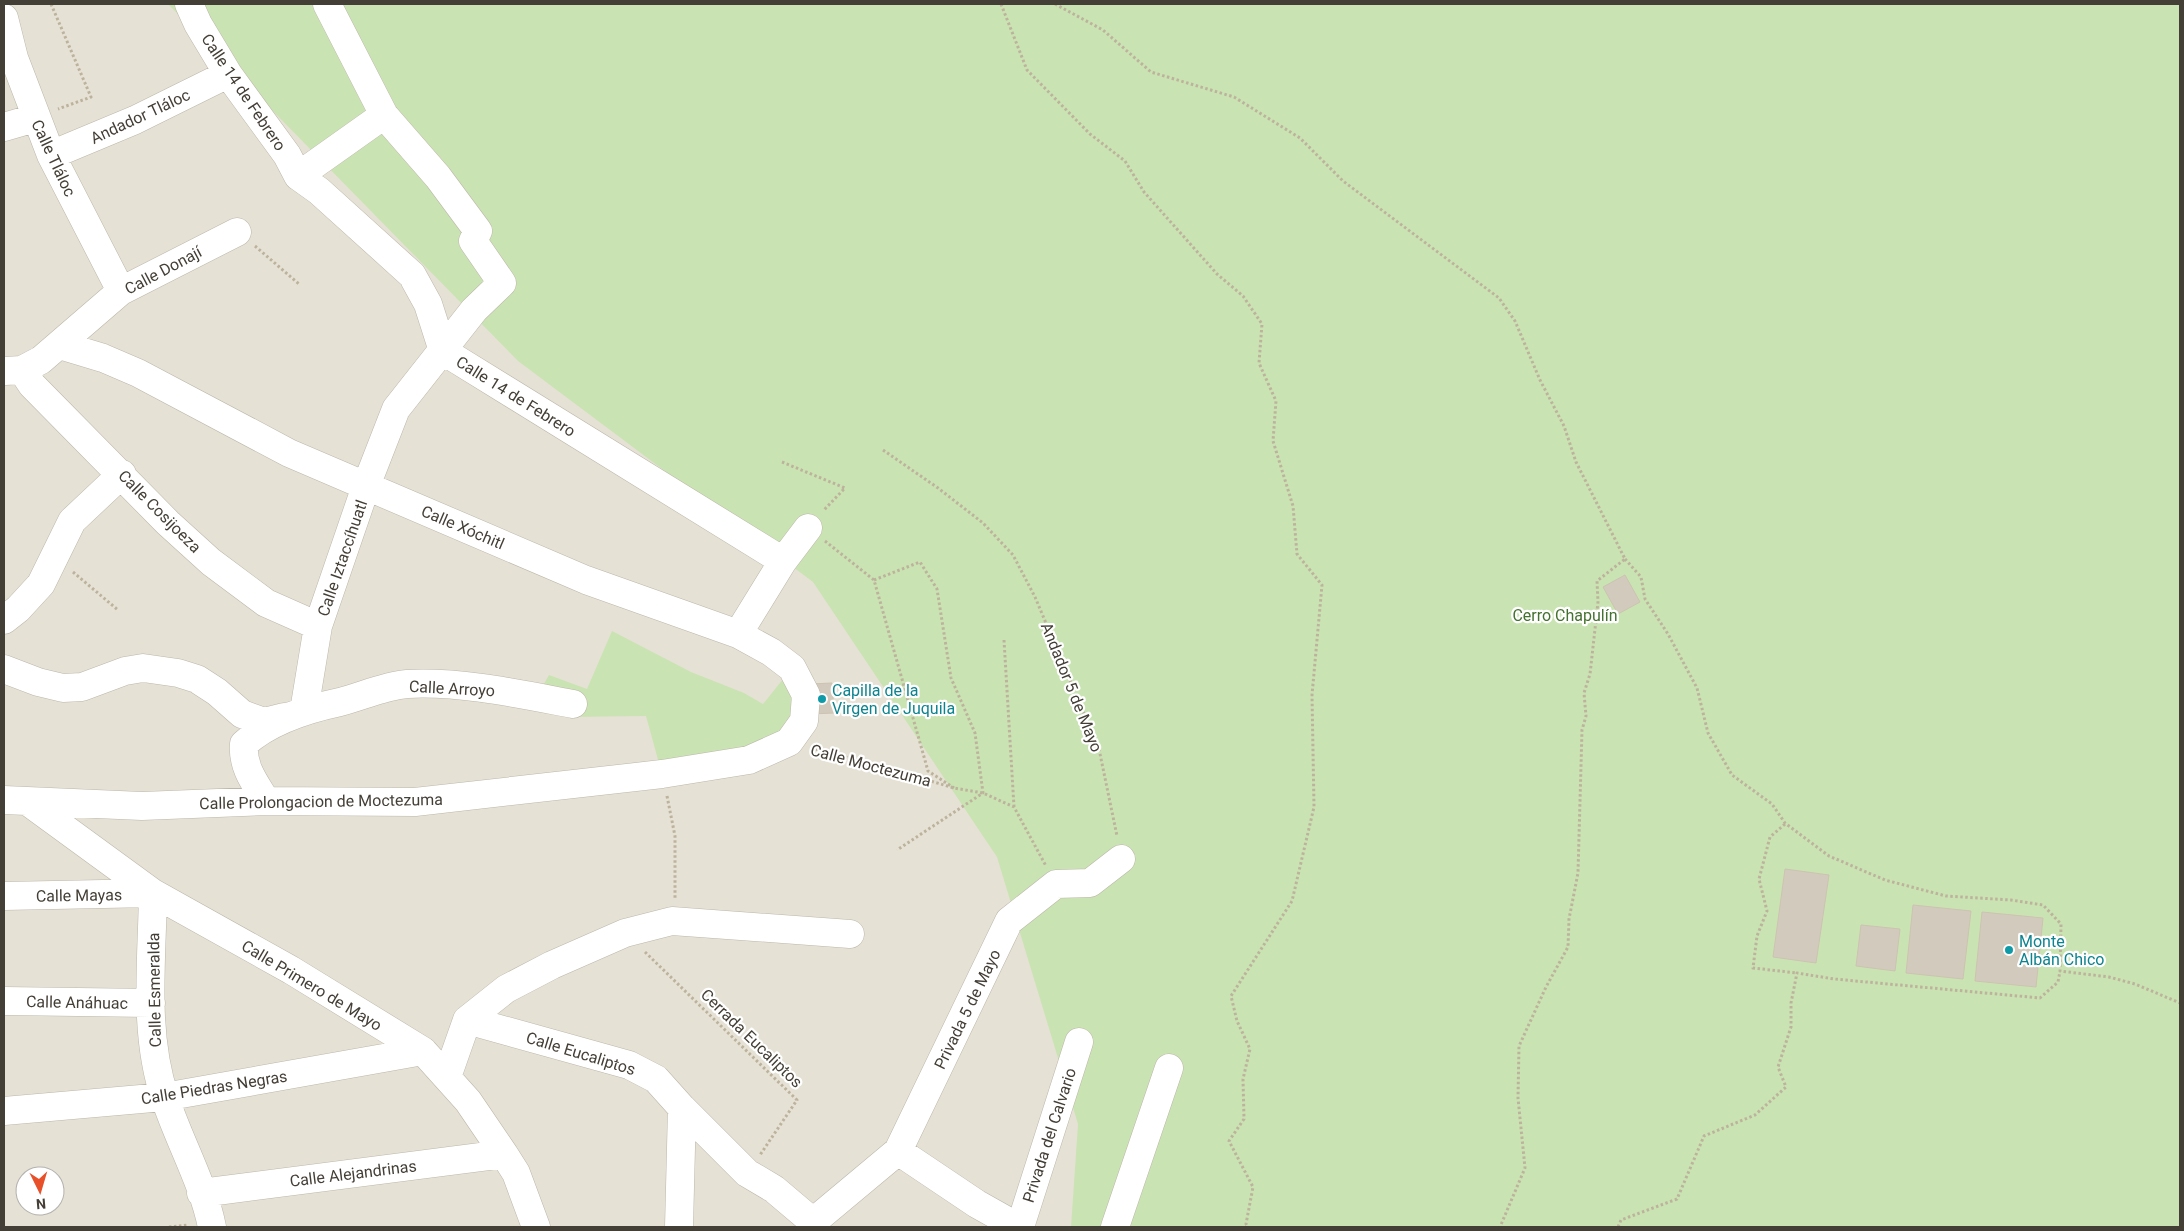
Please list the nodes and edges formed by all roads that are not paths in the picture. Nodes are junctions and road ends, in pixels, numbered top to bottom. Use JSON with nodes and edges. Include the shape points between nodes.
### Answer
{"nodes":[{"id":1,"x":189,"y":4,"type":"edge"},
{"id":2,"x":327,"y":4,"type":"edge"},
{"id":3,"x":4,"y":18,"type":"edge"},
{"id":4,"x":228,"y":74,"type":"junction"},
{"id":5,"x":384,"y":115,"type":"junction"},
{"id":6,"x":35,"y":118,"type":"junction"},
{"id":7,"x":4,"y":127,"type":"edge"},
{"id":8,"x":51,"y":155,"type":"junction"},
{"id":9,"x":298,"y":176,"type":"junction"},
{"id":10,"x":237,"y":232,"type":"road end"},
{"id":11,"x":121,"y":291,"type":"junction"},
{"id":12,"x":60,"y":345,"type":"junction"},
{"id":13,"x":443,"y":352,"type":"junction"},
{"id":14,"x":13,"y":370,"type":"edge"},
{"id":15,"x":122,"y":474,"type":"junction"},
{"id":16,"x":366,"y":486,"type":"junction"},
{"id":17,"x":808,"y":528,"type":"road end"},
{"id":18,"x":783,"y":561,"type":"junction"},
{"id":19,"x":4,"y":620,"type":"edge"},
{"id":20,"x":318,"y":626,"type":"junction"},
{"id":21,"x":738,"y":634,"type":"junction"},
{"id":22,"x":4,"y":669,"type":"edge"},
{"id":23,"x":573,"y":704,"type":"dead end"},
{"id":24,"x":297,"y":714,"type":"junction"},
{"id":25,"x":788,"y":742,"type":"joint"},
{"id":26,"x":15,"y":800,"type":"edge"},
{"id":27,"x":266,"y":801,"type":"junction"},
{"id":28,"x":1121,"y":859,"type":"road end"},
{"id":29,"x":153,"y":893,"type":"junction"},
{"id":30,"x":4,"y":896,"type":"edge"},
{"id":31,"x":850,"y":934,"type":"dead end"},
{"id":32,"x":4,"y":1001,"type":"edge"},
{"id":33,"x":151,"y":1003,"type":"junction"},
{"id":34,"x":466,"y":1020,"type":"junction"},
{"id":35,"x":1079,"y":1042,"type":"dead end"},
{"id":36,"x":423,"y":1051,"type":"junction"},
{"id":37,"x":1169,"y":1068,"type":"dead end"},
{"id":38,"x":447,"y":1077,"type":"junction"},
{"id":39,"x":164,"y":1097,"type":"junction"},
{"id":40,"x":682,"y":1108,"type":"junction"},
{"id":41,"x":4,"y":1111,"type":"edge"},
{"id":42,"x":898,"y":1151,"type":"junction"},
{"id":43,"x":504,"y":1154,"type":"junction"},
{"id":44,"x":201,"y":1192,"type":"junction"},
{"id":45,"x":813,"y":1225,"type":"edge"},
{"id":46,"x":212,"y":1227,"type":"edge"},
{"id":47,"x":536,"y":1227,"type":"edge"},
{"id":48,"x":679,"y":1227,"type":"edge"},
{"id":49,"x":1019,"y":1227,"type":"edge"},
{"id":50,"x":1115,"y":1227,"type":"edge"}],
"edges":[{"from":1,"to":4,"type":"street","name":"Calle 14 de Febrero"},
{"from":2,"to":5,"type":"street"},
{"from":3,"to":6,"type":"street","name":"Calle Tláloc"},
{"from":4,"to":8,"type":"street","name":"Andador Tláloc","via":[[135,120]]},
{"from":4,"to":9,"type":"street","name":"Calle 14 de Febrero","via":[[287,155]]},
{"from":5,"to":9,"type":"street"},
{"from":5,"to":13,"type":"street","name":"Calle Iztaccíhuatl","via":[[438,177],[478,231],[473,241],[502,282],[474,310]]},
{"from":6,"to":7,"type":"street"},
{"from":6,"to":8,"type":"street","name":"Calle Tláloc"},
{"from":8,"to":11,"type":"street","name":"Calle Tláloc"},
{"from":9,"to":13,"type":"street","name":"Calle 14 de Febrero","via":[[412,276],[428,304]]},
{"from":10,"to":11,"type":"street","name":"Calle Donají"},
{"from":11,"to":12,"type":"street","name":"Calle Donají"},
{"from":12,"to":14,"type":"street","name":"Calle Donají","via":[[41,360]]},
{"from":12,"to":16,"type":"street","name":"Calle Xóchitl","via":[[138,373],[289,452]]},
{"from":13,"to":16,"type":"street","name":"Calle Iztaccíhuatl","via":[[396,409]]},
{"from":13,"to":18,"type":"street","name":"Calle 14 de Febrero"},
{"from":14,"to":15,"type":"street","name":"Calle Cosijoeza"},
{"from":15,"to":19,"type":"street","via":[[72,521],[41,584]]},
{"from":15,"to":20,"type":"street","name":"Calle Cosijoeza","via":[[168,523],[211,562],[266,603]]},
{"from":16,"to":20,"type":"street","name":"Calle Iztaccíhuatl"},
{"from":16,"to":21,"type":"street","name":"Calle Xóchitl","via":[[586,580]]},
{"from":17,"to":18,"type":"street"},
{"from":18,"to":21,"type":"street"},
{"from":20,"to":24,"type":"street","name":"Calle Iztaccíhuatl"},
{"from":21,"to":25,"type":"street","name":"Calle Xóchitl","via":[[792,668],[806,695],[804,721]]},
{"from":22,"to":24,"type":"street","via":[[63,688],[82,687],[143,668],[178,673],[197,679],[242,714],[264,722]]},
{"from":23,"to":24,"type":"street","name":"Calle Arroyo","via":[[506,692],[406,684]]},
{"from":24,"to":27,"type":"street","via":[[254,734],[244,744],[245,764]]},
{"from":25,"to":27,"type":"street","name":"Calle Prolongacion de Moctezuma","via":[[749,760],[662,774],[415,802]]},
{"from":26,"to":27,"type":"street","name":"Calle Prolongacion de Moctezuma","via":[[142,806]]},
{"from":26,"to":29,"type":"street","name":"Calle Primero de Mayo"},
{"from":28,"to":42,"type":"street","name":"Privada 5 de Mayo","via":[[1090,883],[1056,884],[1009,921]]},
{"from":29,"to":30,"type":"street","name":"Calle Mayas"},
{"from":29,"to":33,"type":"street","name":"Calle Esmeralda"},
{"from":29,"to":36,"type":"street","name":"Calle Primero de Mayo","via":[[291,970]]},
{"from":31,"to":34,"type":"street","via":[[672,921],[624,932],[552,965],[506,989]]},
{"from":32,"to":33,"type":"street","name":"Calle Anáhuac"},
{"from":33,"to":39,"type":"street","name":"Calle Esmeralda","via":[[154,1049]]},
{"from":34,"to":38,"type":"street"},
{"from":34,"to":40,"type":"street","name":"Calle Eucaliptos","via":[[629,1065],[656,1079]]},
{"from":35,"to":49,"type":"street","name":"Privada del Calvario"},
{"from":36,"to":38,"type":"street","name":"Calle Primero de Mayo"},
{"from":36,"to":39,"type":"street","name":"Calle Piedras Negras"},
{"from":37,"to":50,"type":"street"},
{"from":38,"to":43,"type":"street","name":"Calle Primero de Mayo"},
{"from":39,"to":41,"type":"street","name":"Calle Piedras Negras"},
{"from":39,"to":44,"type":"street","name":"Calle Esmeralda"},
{"from":40,"to":45,"type":"street","name":"Calle Eucaliptos","via":[[747,1173],[774,1189]]},
{"from":40,"to":48,"type":"street"},
{"from":42,"to":45,"type":"street"},
{"from":42,"to":49,"type":"street","via":[[977,1204]]},
{"from":43,"to":44,"type":"street","name":"Calle Alejandrinas"},
{"from":43,"to":47,"type":"street","name":"Calle Primero de Mayo","via":[[516,1172]]},
{"from":44,"to":46,"type":"street","name":"Calle Esmeralda"}]}
